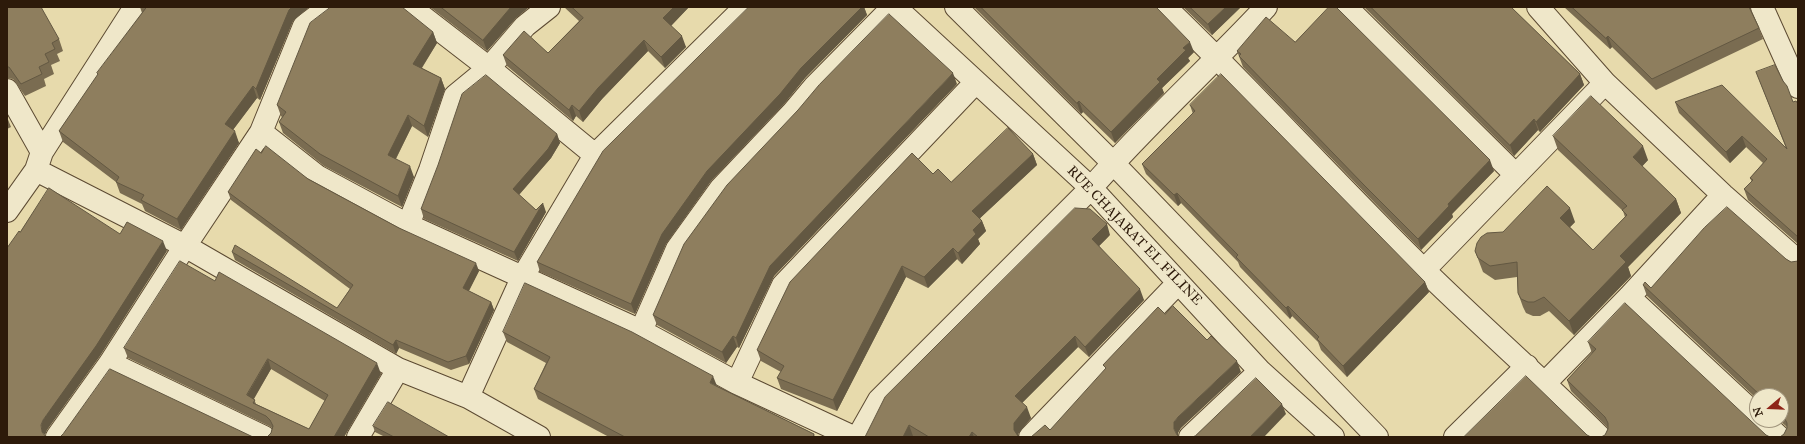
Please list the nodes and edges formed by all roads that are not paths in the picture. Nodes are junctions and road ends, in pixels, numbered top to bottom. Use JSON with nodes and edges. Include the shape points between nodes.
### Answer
{"nodes":[{"id":1,"x":135,"y":7,"type":"edge"},
{"id":2,"x":329,"y":7,"type":"edge"},
{"id":3,"x":410,"y":7,"type":"edge"},
{"id":4,"x":549,"y":7,"type":"edge"},
{"id":5,"x":745,"y":7,"type":"edge"},
{"id":6,"x":894,"y":7,"type":"edge"},
{"id":7,"x":956,"y":7,"type":"edge"},
{"id":8,"x":1165,"y":7,"type":"edge"},
{"id":9,"x":1266,"y":7,"type":"edge"},
{"id":10,"x":1346,"y":7,"type":"edge"},
{"id":11,"x":1539,"y":7,"type":"edge"},
{"id":12,"x":1762,"y":7,"type":"edge"},
{"id":13,"x":1218,"y":58,"type":"junction"},
{"id":14,"x":489,"y":68,"type":"junction"},
{"id":15,"x":976,"y":82,"type":"junction"},
{"id":16,"x":1605,"y":83,"type":"junction"},
{"id":17,"x":1798,"y":87,"type":"edge"},
{"id":18,"x":7,"y":90,"type":"edge"},
{"id":19,"x":261,"y":132,"type":"junction"},
{"id":20,"x":595,"y":155,"type":"junction"},
{"id":21,"x":39,"y":161,"type":"junction"},
{"id":22,"x":1113,"y":163,"type":"junction"},
{"id":23,"x":1516,"y":175,"type":"junction"},
{"id":24,"x":1091,"y":188,"type":"junction"},
{"id":25,"x":1723,"y":194,"type":"junction"},
{"id":26,"x":7,"y":211,"type":"edge"},
{"id":27,"x":408,"y":225,"type":"junction"},
{"id":28,"x":185,"y":246,"type":"junction"},
{"id":29,"x":1798,"y":261,"type":"edge"},
{"id":30,"x":1424,"y":270,"type":"junction"},
{"id":31,"x":522,"y":278,"type":"junction"},
{"id":32,"x":1178,"y":283,"type":"junction"},
{"id":33,"x":1629,"y":297,"type":"junction"},
{"id":34,"x":641,"y":331,"type":"junction"},
{"id":35,"x":110,"y":362,"type":"junction"},
{"id":36,"x":1527,"y":366,"type":"junction"},
{"id":37,"x":398,"y":369,"type":"junction"},
{"id":38,"x":1260,"y":371,"type":"junction"},
{"id":39,"x":737,"y":383,"type":"junction"},
{"id":40,"x":1545,"y":383,"type":"junction"},
{"id":41,"x":468,"y":397,"type":"junction"},
{"id":42,"x":1749,"y":409,"type":"edge"},
{"id":43,"x":1769,"y":428,"type":"edge"},
{"id":44,"x":1371,"y":435,"type":"edge"},
{"id":45,"x":57,"y":437,"type":"edge"},
{"id":46,"x":264,"y":437,"type":"edge"},
{"id":47,"x":358,"y":437,"type":"edge"},
{"id":48,"x":537,"y":437,"type":"edge"},
{"id":49,"x":853,"y":437,"type":"edge"},
{"id":50,"x":858,"y":437,"type":"edge"},
{"id":51,"x":1030,"y":437,"type":"edge"},
{"id":52,"x":1190,"y":437,"type":"edge"},
{"id":53,"x":1333,"y":437,"type":"edge"},
{"id":54,"x":1455,"y":437,"type":"edge"},
{"id":55,"x":1600,"y":437,"type":"edge"},
{"id":56,"x":1779,"y":437,"type":"edge"}],
"edges":[{"from":1,"to":21,"type":"street"},
{"from":2,"to":19,"type":"street","via":[[304,26]]},
{"from":3,"to":14,"type":"street"},
{"from":4,"to":14,"type":"street","via":[[525,26]]},
{"from":5,"to":20,"type":"street"},
{"from":6,"to":15,"type":"street","name":"RUE CHAJARAT EL FILINE"},
{"from":6,"to":34,"type":"street","via":[[814,87],[721,188],[677,249]]},
{"from":7,"to":22,"type":"street"},
{"from":8,"to":13,"type":"street"},
{"from":9,"to":13,"type":"street"},
{"from":10,"to":23,"type":"street"},
{"from":11,"to":16,"type":"street"},
{"from":12,"to":17,"type":"street"},
{"from":13,"to":22,"type":"street"},
{"from":13,"to":30,"type":"street"},
{"from":14,"to":20,"type":"street"},
{"from":14,"to":27,"type":"street","via":[[455,96]]},
{"from":15,"to":24,"type":"street","name":"RUE CHAJARAT EL FILINE"},
{"from":15,"to":39,"type":"street","via":[[783,284]]},
{"from":16,"to":23,"type":"street"},
{"from":16,"to":25,"type":"street"},
{"from":18,"to":21,"type":"street"},
{"from":19,"to":27,"type":"street","via":[[318,176]]},
{"from":19,"to":28,"type":"street"},
{"from":20,"to":31,"type":"street"},
{"from":21,"to":26,"type":"street"},
{"from":21,"to":28,"type":"street"},
{"from":22,"to":24,"type":"street"},
{"from":22,"to":44,"type":"street"},
{"from":23,"to":30,"type":"street"},
{"from":24,"to":32,"type":"street","name":"RUE CHAJARAT EL FILINE"},
{"from":24,"to":50,"type":"street","via":[[879,400]]},
{"from":25,"to":29,"type":"street"},
{"from":25,"to":33,"type":"street"},
{"from":27,"to":31,"type":"street"},
{"from":28,"to":35,"type":"street"},
{"from":28,"to":37,"type":"street"},
{"from":30,"to":36,"type":"street"},
{"from":31,"to":34,"type":"street"},
{"from":31,"to":41,"type":"street"},
{"from":32,"to":38,"type":"street","name":"RUE CHAJARAT EL FILINE"},
{"from":32,"to":51,"type":"street"},
{"from":33,"to":40,"type":"street"},
{"from":33,"to":42,"type":"street"},
{"from":34,"to":39,"type":"street"},
{"from":35,"to":45,"type":"street"},
{"from":35,"to":46,"type":"street"},
{"from":36,"to":40,"type":"street"},
{"from":36,"to":54,"type":"street"},
{"from":37,"to":41,"type":"street"},
{"from":37,"to":47,"type":"street"},
{"from":38,"to":52,"type":"street"},
{"from":38,"to":53,"type":"street","name":"RUE CHAJARAT EL FILINE"},
{"from":39,"to":49,"type":"street"},
{"from":40,"to":55,"type":"street"},
{"from":41,"to":48,"type":"street"},
{"from":43,"to":56,"type":"street"}]}
